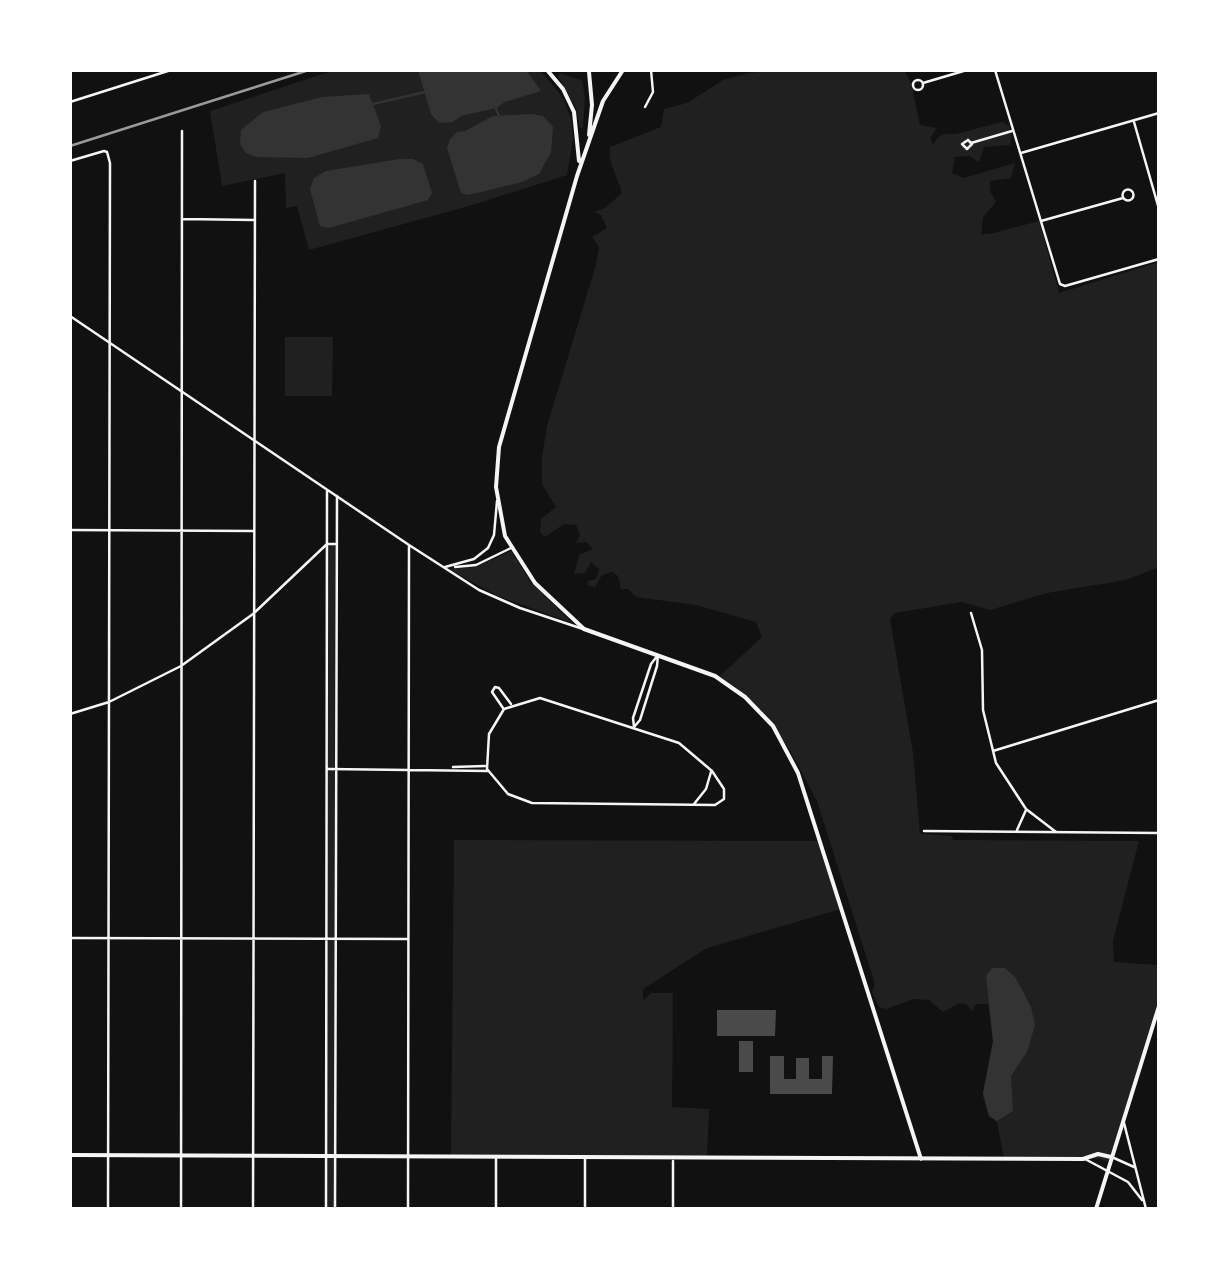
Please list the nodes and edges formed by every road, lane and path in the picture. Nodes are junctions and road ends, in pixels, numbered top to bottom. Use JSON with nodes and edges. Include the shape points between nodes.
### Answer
{"nodes":[{"id":1,"x":133,"y":70,"type":"edge"},
{"id":2,"x":172,"y":70,"type":"edge"},
{"id":3,"x":546,"y":70,"type":"edge"},
{"id":4,"x":575,"y":70,"type":"edge"},
{"id":5,"x":616,"y":70,"type":"edge"},
{"id":6,"x":623,"y":70,"type":"edge"},
{"id":7,"x":651,"y":70,"type":"edge"},
{"id":8,"x":967,"y":70,"type":"edge"},
{"id":9,"x":995,"y":70,"type":"edge"},
{"id":10,"x":589,"y":72,"type":"edge"},
{"id":11,"x":136,"y":81,"type":"junction"},
{"id":12,"x":923,"y":83,"type":"dead end"},
{"id":13,"x":70,"y":102,"type":"edge"},
{"id":14,"x":645,"y":106,"type":"dead end"},
{"id":15,"x":1159,"y":113,"type":"edge"},
{"id":16,"x":1134,"y":120,"type":"junction"},
{"id":17,"x":182,"y":130,"type":"dead end"},
{"id":18,"x":1014,"y":130,"type":"junction"},
{"id":19,"x":971,"y":143,"type":"dead end"},
{"id":20,"x":588,"y":144,"type":"junction"},
{"id":21,"x":1020,"y":154,"type":"junction"},
{"id":22,"x":70,"y":161,"type":"edge"},
{"id":23,"x":579,"y":170,"type":"junction"},
{"id":24,"x":255,"y":181,"type":"dead end"},
{"id":25,"x":1122,"y":198,"type":"dead end"},
{"id":26,"x":1159,"y":209,"type":"edge"},
{"id":27,"x":182,"y":220,"type":"junction"},
{"id":28,"x":254,"y":220,"type":"junction"},
{"id":29,"x":1040,"y":222,"type":"junction"},
{"id":30,"x":1159,"y":259,"type":"edge"},
{"id":31,"x":70,"y":316,"type":"edge"},
{"id":32,"x":109,"y":342,"type":"junction"},
{"id":33,"x":182,"y":392,"type":"junction"},
{"id":34,"x":254,"y":440,"type":"junction"},
{"id":35,"x":327,"y":490,"type":"junction"},
{"id":36,"x":337,"y":496,"type":"junction"},
{"id":37,"x":498,"y":500,"type":"junction"},
{"id":38,"x":70,"y":530,"type":"edge"},
{"id":39,"x":109,"y":530,"type":"junction"},
{"id":40,"x":182,"y":531,"type":"junction"},
{"id":41,"x":254,"y":531,"type":"junction"},
{"id":42,"x":327,"y":544,"type":"junction"},
{"id":43,"x":336,"y":544,"type":"junction"},
{"id":44,"x":408,"y":545,"type":"junction"},
{"id":45,"x":511,"y":548,"type":"junction"},
{"id":46,"x":444,"y":568,"type":"junction"},
{"id":47,"x":971,"y":613,"type":"dead end"},
{"id":48,"x":253,"y":614,"type":"junction"},
{"id":49,"x":327,"y":622,"type":"junction"},
{"id":50,"x":336,"y":622,"type":"junction"},
{"id":51,"x":584,"y":629,"type":"junction"},
{"id":52,"x":658,"y":655,"type":"junction"},
{"id":53,"x":181,"y":666,"type":"junction"},
{"id":54,"x":326,"y":692,"type":"junction"},
{"id":55,"x":336,"y":692,"type":"junction"},
{"id":56,"x":1159,"y":700,"type":"edge"},
{"id":57,"x":109,"y":702,"type":"junction"},
{"id":58,"x":511,"y":704,"type":"junction"},
{"id":59,"x":504,"y":709,"type":"junction"},
{"id":60,"x":70,"y":714,"type":"edge"},
{"id":61,"x":634,"y":727,"type":"junction"},
{"id":62,"x":992,"y":751,"type":"junction"},
{"id":63,"x":326,"y":768,"type":"junction"},
{"id":64,"x":336,"y":768,"type":"junction"},
{"id":65,"x":408,"y":768,"type":"junction"},
{"id":66,"x":487,"y":768,"type":"junction"},
{"id":67,"x":712,"y":771,"type":"junction"},
{"id":68,"x":694,"y":804,"type":"junction"},
{"id":69,"x":1026,"y":809,"type":"junction"},
{"id":70,"x":924,"y":831,"type":"dead end"},
{"id":71,"x":1016,"y":832,"type":"junction"},
{"id":72,"x":1056,"y":832,"type":"junction"},
{"id":73,"x":1159,"y":833,"type":"edge"},
{"id":74,"x":326,"y":852,"type":"junction"},
{"id":75,"x":336,"y":852,"type":"junction"},
{"id":76,"x":70,"y":938,"type":"edge"},
{"id":77,"x":108,"y":938,"type":"junction"},
{"id":78,"x":181,"y":938,"type":"junction"},
{"id":79,"x":254,"y":938,"type":"junction"},
{"id":80,"x":326,"y":939,"type":"junction"},
{"id":81,"x":336,"y":939,"type":"junction"},
{"id":82,"x":408,"y":939,"type":"junction"},
{"id":83,"x":1159,"y":1006,"type":"edge"},
{"id":84,"x":326,"y":1011,"type":"junction"},
{"id":85,"x":336,"y":1011,"type":"junction"},
{"id":86,"x":326,"y":1082,"type":"junction"},
{"id":87,"x":335,"y":1082,"type":"junction"},
{"id":88,"x":1123,"y":1117,"type":"junction"},
{"id":89,"x":70,"y":1155,"type":"edge"},
{"id":90,"x":108,"y":1155,"type":"junction"},
{"id":91,"x":181,"y":1155,"type":"junction"},
{"id":92,"x":253,"y":1156,"type":"junction"},
{"id":93,"x":326,"y":1156,"type":"junction"},
{"id":94,"x":335,"y":1156,"type":"junction"},
{"id":95,"x":408,"y":1156,"type":"junction"},
{"id":96,"x":496,"y":1156,"type":"junction"},
{"id":97,"x":585,"y":1157,"type":"junction"},
{"id":98,"x":1111,"y":1157,"type":"junction"},
{"id":99,"x":674,"y":1158,"type":"junction"},
{"id":100,"x":920,"y":1158,"type":"junction"},
{"id":101,"x":1083,"y":1158,"type":"junction"},
{"id":102,"x":1135,"y":1168,"type":"junction"},
{"id":103,"x":1107,"y":1170,"type":"junction"},
{"id":104,"x":1146,"y":1207,"type":"edge"},
{"id":105,"x":108,"y":1209,"type":"edge"},
{"id":106,"x":180,"y":1209,"type":"edge"},
{"id":107,"x":253,"y":1209,"type":"edge"},
{"id":108,"x":326,"y":1209,"type":"edge"},
{"id":109,"x":335,"y":1209,"type":"edge"},
{"id":110,"x":408,"y":1209,"type":"edge"},
{"id":111,"x":496,"y":1209,"type":"edge"},
{"id":112,"x":585,"y":1209,"type":"edge"},
{"id":113,"x":673,"y":1209,"type":"edge"},
{"id":114,"x":1096,"y":1209,"type":"edge"}],
"edges":[{"from":1,"to":11,"type":"street"},
{"from":2,"to":11,"type":"street"},
{"from":3,"to":23,"type":"main road","via":[[574,112]]},
{"from":4,"to":10,"type":"main road"},
{"from":5,"to":10,"type":"main road"},
{"from":6,"to":20,"type":"main road"},
{"from":7,"to":14,"type":"street","via":[[653,92]]},
{"from":8,"to":12,"type":"street"},
{"from":9,"to":18,"type":"street"},
{"from":10,"to":20,"type":"main road"},
{"from":11,"to":13,"type":"street"},
{"from":15,"to":16,"type":"street"},
{"from":16,"to":21,"type":"street"},
{"from":16,"to":26,"type":"street"},
{"from":17,"to":27,"type":"street"},
{"from":18,"to":19,"type":"street"},
{"from":18,"to":21,"type":"street"},
{"from":20,"to":23,"type":"main road"},
{"from":21,"to":29,"type":"street"},
{"from":22,"to":32,"type":"street","via":[[108,152]]},
{"from":23,"to":37,"type":"main road","via":[[499,447]]},
{"from":24,"to":28,"type":"street"},
{"from":25,"to":29,"type":"street"},
{"from":27,"to":28,"type":"street"},
{"from":27,"to":33,"type":"street"},
{"from":28,"to":34,"type":"street"},
{"from":29,"to":30,"type":"street","via":[[1065,286]]},
{"from":31,"to":32,"type":"street"},
{"from":32,"to":33,"type":"street"},
{"from":32,"to":39,"type":"street"},
{"from":33,"to":34,"type":"street"},
{"from":33,"to":40,"type":"street"},
{"from":34,"to":35,"type":"street"},
{"from":34,"to":41,"type":"street"},
{"from":35,"to":36,"type":"street"},
{"from":35,"to":42,"type":"street"},
{"from":36,"to":43,"type":"street"},
{"from":36,"to":44,"type":"street"},
{"from":37,"to":45,"type":"main road"},
{"from":37,"to":46,"type":"street","via":[[488,548]]},
{"from":38,"to":39,"type":"street"},
{"from":39,"to":40,"type":"street"},
{"from":39,"to":57,"type":"street"},
{"from":40,"to":41,"type":"street"},
{"from":40,"to":53,"type":"street"},
{"from":41,"to":48,"type":"street"},
{"from":42,"to":43,"type":"street"},
{"from":42,"to":48,"type":"street"},
{"from":42,"to":49,"type":"street"},
{"from":43,"to":50,"type":"street"},
{"from":44,"to":46,"type":"street"},
{"from":44,"to":65,"type":"street"},
{"from":45,"to":46,"type":"street","via":[[476,565]]},
{"from":45,"to":51,"type":"main road","via":[[535,583]]},
{"from":46,"to":51,"type":"street","via":[[500,600]]},
{"from":47,"to":62,"type":"street","via":[[982,650]]},
{"from":48,"to":53,"type":"street"},
{"from":48,"to":79,"type":"street"},
{"from":49,"to":50,"type":"street"},
{"from":49,"to":54,"type":"street"},
{"from":50,"to":55,"type":"street"},
{"from":51,"to":52,"type":"main road"},
{"from":52,"to":61,"type":"street"},
{"from":52,"to":100,"type":"main road","via":[[732,686],[784,743]]},
{"from":53,"to":57,"type":"street"},
{"from":53,"to":78,"type":"street"},
{"from":54,"to":55,"type":"street"},
{"from":54,"to":63,"type":"street"},
{"from":55,"to":64,"type":"street"},
{"from":56,"to":62,"type":"street"},
{"from":57,"to":60,"type":"street"},
{"from":57,"to":77,"type":"street"},
{"from":58,"to":59,"type":"street"},
{"from":58,"to":59,"type":"street","via":[[493,687]]},
{"from":58,"to":61,"type":"street","via":[[548,700]]},
{"from":59,"to":66,"type":"street","via":[[489,734]]},
{"from":61,"to":67,"type":"street","via":[[680,743]]},
{"from":62,"to":69,"type":"street"},
{"from":63,"to":64,"type":"street"},
{"from":63,"to":74,"type":"street"},
{"from":64,"to":65,"type":"street"},
{"from":64,"to":75,"type":"street"},
{"from":65,"to":66,"type":"street"},
{"from":65,"to":82,"type":"street"},
{"from":66,"to":68,"type":"street","via":[[508,794],[532,803]]},
{"from":67,"to":68,"type":"street"},
{"from":67,"to":68,"type":"street","via":[[725,794],[718,804]]},
{"from":69,"to":71,"type":"street"},
{"from":69,"to":72,"type":"street"},
{"from":70,"to":71,"type":"street"},
{"from":71,"to":72,"type":"street"},
{"from":72,"to":73,"type":"street"},
{"from":74,"to":75,"type":"street"},
{"from":74,"to":80,"type":"street"},
{"from":75,"to":81,"type":"street"},
{"from":76,"to":77,"type":"street"},
{"from":77,"to":78,"type":"street"},
{"from":77,"to":90,"type":"street"},
{"from":78,"to":79,"type":"street"},
{"from":78,"to":91,"type":"street"},
{"from":79,"to":80,"type":"street"},
{"from":79,"to":92,"type":"street"},
{"from":80,"to":81,"type":"street"},
{"from":80,"to":84,"type":"street"},
{"from":81,"to":82,"type":"street"},
{"from":81,"to":85,"type":"street"},
{"from":82,"to":95,"type":"street"},
{"from":83,"to":88,"type":"main road"},
{"from":84,"to":85,"type":"street"},
{"from":84,"to":86,"type":"street"},
{"from":85,"to":87,"type":"street"},
{"from":86,"to":87,"type":"street"},
{"from":86,"to":93,"type":"street"},
{"from":87,"to":94,"type":"street"},
{"from":88,"to":98,"type":"main road"},
{"from":88,"to":102,"type":"street"},
{"from":89,"to":90,"type":"main road"},
{"from":90,"to":91,"type":"main road"},
{"from":90,"to":105,"type":"street"},
{"from":91,"to":92,"type":"main road"},
{"from":91,"to":106,"type":"street"},
{"from":92,"to":93,"type":"main road"},
{"from":92,"to":107,"type":"street"},
{"from":93,"to":94,"type":"main road"},
{"from":93,"to":108,"type":"street"},
{"from":94,"to":95,"type":"main road"},
{"from":94,"to":109,"type":"street"},
{"from":95,"to":96,"type":"main road"},
{"from":95,"to":110,"type":"street"},
{"from":96,"to":97,"type":"main road"},
{"from":96,"to":111,"type":"street"},
{"from":97,"to":99,"type":"main road"},
{"from":97,"to":112,"type":"street"},
{"from":98,"to":101,"type":"main road"},
{"from":98,"to":102,"type":"street"},
{"from":98,"to":103,"type":"main road"},
{"from":99,"to":100,"type":"main road"},
{"from":99,"to":113,"type":"street"},
{"from":100,"to":101,"type":"main road"},
{"from":101,"to":103,"type":"street"},
{"from":102,"to":104,"type":"street"},
{"from":103,"to":104,"type":"street","via":[[1128,1182]]},
{"from":103,"to":114,"type":"main road"}]}
